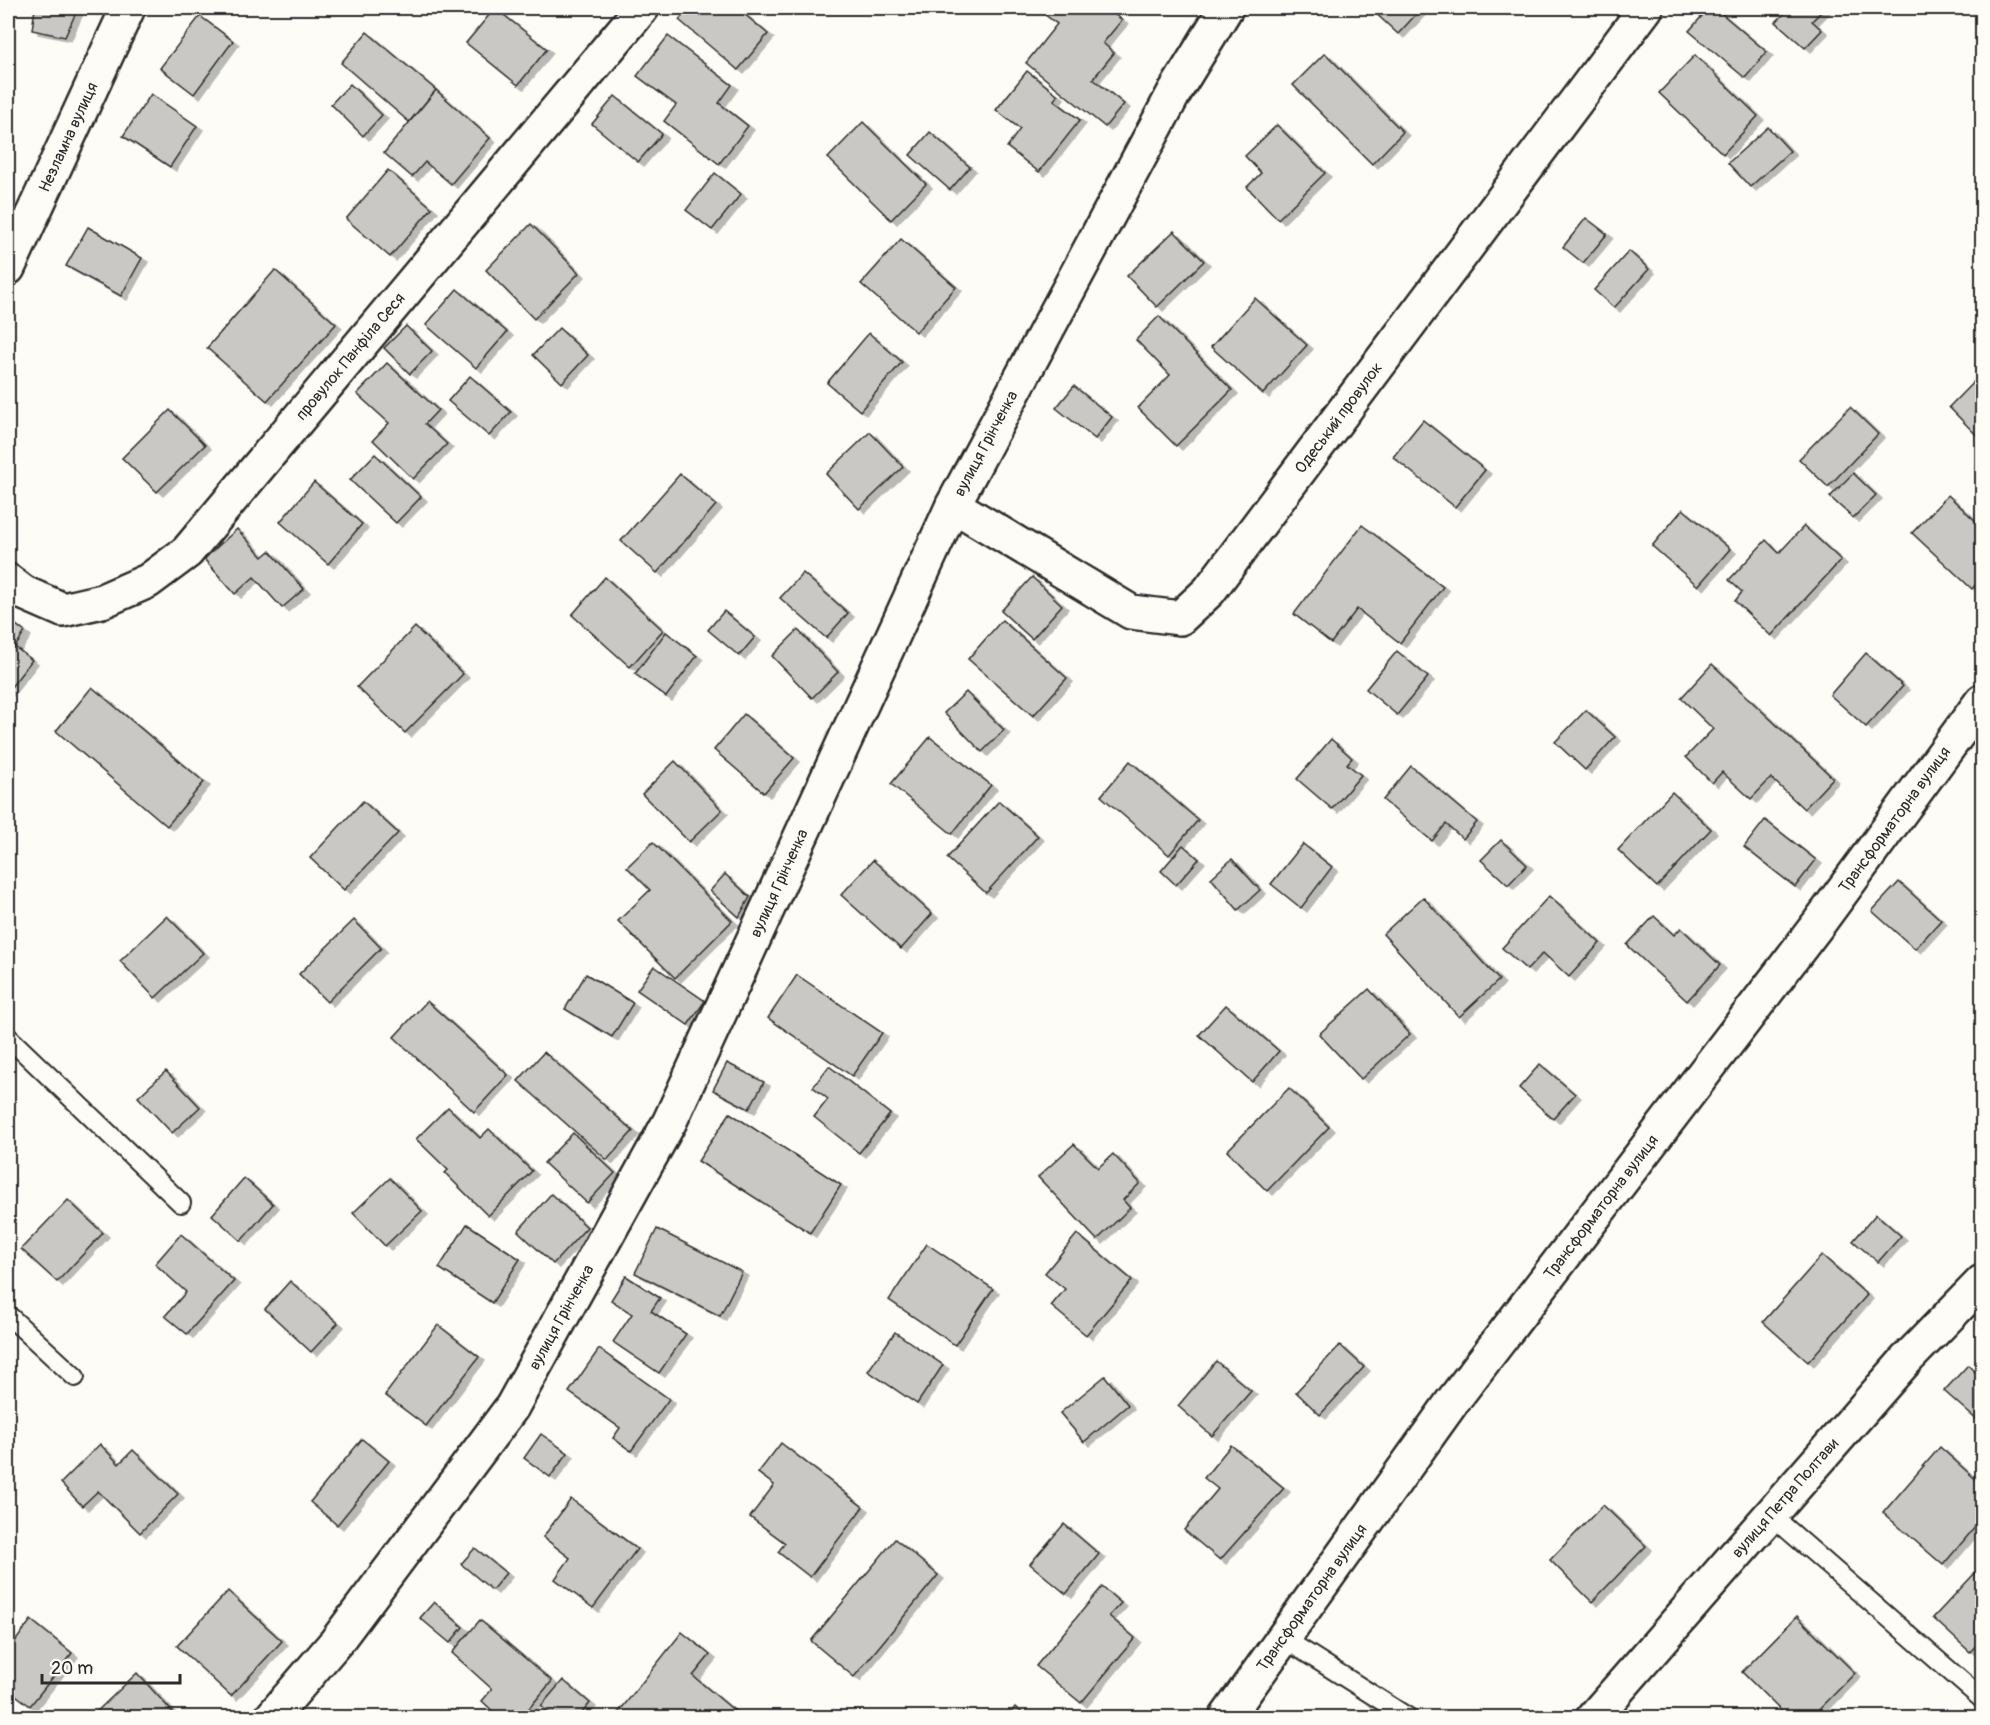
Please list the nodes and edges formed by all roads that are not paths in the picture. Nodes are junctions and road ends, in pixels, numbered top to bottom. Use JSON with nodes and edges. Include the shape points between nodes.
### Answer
{"nodes":[{"id":1,"x":128,"y":8,"type":"edge"},
{"id":2,"x":642,"y":8,"type":"edge"},
{"id":3,"x":1226,"y":8,"type":"edge"},
{"id":4,"x":1646,"y":8,"type":"edge"},
{"id":5,"x":8,"y":268,"type":"edge"},
{"id":6,"x":953,"y":505,"type":"junction"},
{"id":7,"x":8,"y":582,"type":"edge"},
{"id":8,"x":1983,"y":701,"type":"edge"},
{"id":9,"x":8,"y":1037,"type":"edge"},
{"id":10,"x":181,"y":1203,"type":"dead end"},
{"id":11,"x":1983,"y":1282,"type":"edge"},
{"id":12,"x":8,"y":1315,"type":"edge"},
{"id":13,"x":75,"y":1377,"type":"dead end"},
{"id":14,"x":1771,"y":1515,"type":"junction"},
{"id":15,"x":1283,"y":1638,"type":"junction"},
{"id":16,"x":1983,"y":1699,"type":"edge"},
{"id":17,"x":271,"y":1718,"type":"edge"},
{"id":18,"x":1226,"y":1718,"type":"edge"},
{"id":19,"x":1409,"y":1718,"type":"edge"},
{"id":20,"x":1593,"y":1718,"type":"edge"}],
"edges":[{"from":1,"to":5,"type":"street","name":"Незламна вулиця"},
{"from":2,"to":7,"type":"street","name":"провулок Панфіла Сеся","via":[[186,552],[148,581],[102,601],[63,610]]},
{"from":3,"to":6,"type":"street","name":"вулиця Грінченка","via":[[1174,93]]},
{"from":4,"to":6,"type":"street","name":"Одеський провулок","via":[[1209,591],[1180,618],[1131,612]]},
{"from":6,"to":17,"type":"street","name":"вулиця Грінченка","via":[[670,1121],[512,1407],[336,1642]]},
{"from":8,"to":15,"type":"street","name":"Трансформаторна вулиця","via":[[1819,923],[1452,1402]]},
{"from":9,"to":10,"type":"lane"},
{"from":11,"to":14,"type":"street","name":"вулиця Петра Полтави","via":[[1906,1360]]},
{"from":12,"to":13,"type":"lane"},
{"from":14,"to":16,"type":"lane"},
{"from":14,"to":20,"type":"street","name":"вулиця Петра Полтави"},
{"from":15,"to":18,"type":"street","name":"Трансформаторна вулиця"},
{"from":15,"to":19,"type":"lane"}]}
